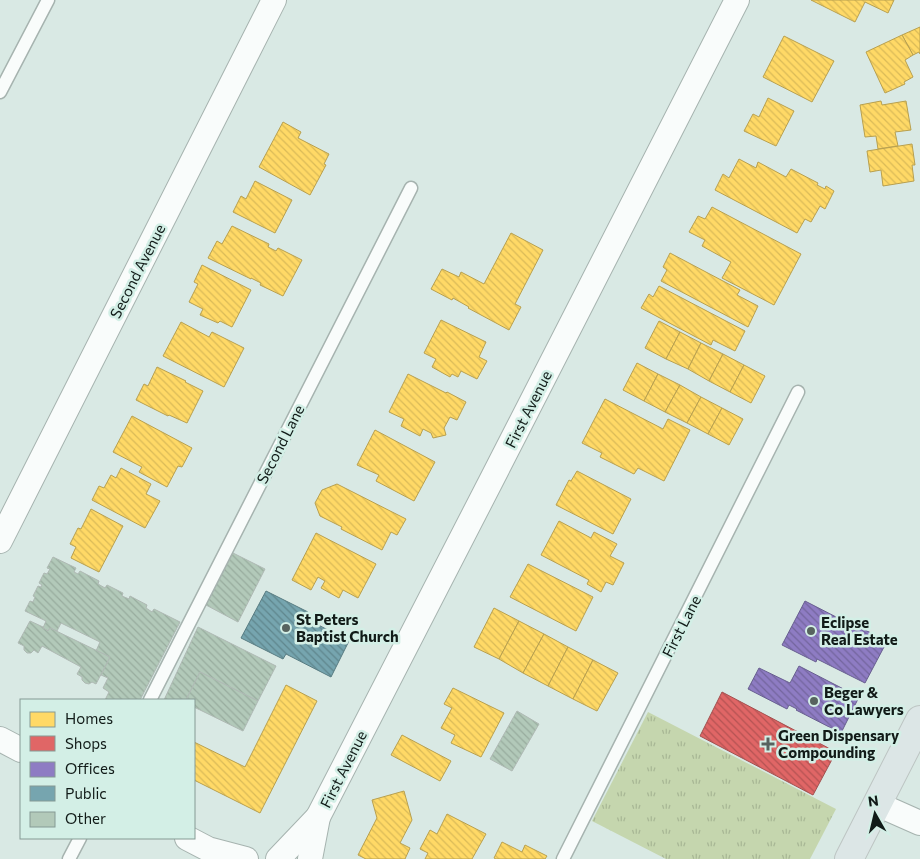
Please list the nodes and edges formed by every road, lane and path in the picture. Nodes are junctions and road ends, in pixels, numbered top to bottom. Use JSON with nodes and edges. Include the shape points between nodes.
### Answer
{"nodes":[{"id":1,"x":48,"y":0,"type":"edge"},
{"id":2,"x":274,"y":0,"type":"edge"},
{"id":3,"x":737,"y":0,"type":"edge"},
{"id":4,"x":0,"y":92,"type":"edge"},
{"id":5,"x":411,"y":188,"type":"dead end"},
{"id":6,"x":798,"y":392,"type":"dead end"},
{"id":7,"x":0,"y":541,"type":"edge"},
{"id":8,"x":151,"y":699,"type":"edge"},
{"id":9,"x":920,"y":720,"type":"edge"},
{"id":10,"x":0,"y":739,"type":"edge"},
{"id":11,"x":20,"y":749,"type":"edge"},
{"id":12,"x":877,"y":804,"type":"junction"},
{"id":13,"x":318,"y":817,"type":"junction"},
{"id":14,"x":920,"y":823,"type":"edge"},
{"id":15,"x":79,"y":839,"type":"edge"},
{"id":16,"x":189,"y":839,"type":"edge"},
{"id":17,"x":214,"y":854,"type":"edge"},
{"id":18,"x":69,"y":859,"type":"edge"},
{"id":19,"x":246,"y":859,"type":"edge"},
{"id":20,"x":277,"y":859,"type":"edge"},
{"id":21,"x":284,"y":859,"type":"edge"},
{"id":22,"x":310,"y":859,"type":"edge"},
{"id":23,"x":564,"y":859,"type":"edge"},
{"id":24,"x":849,"y":859,"type":"edge"}],
"edges":[{"from":1,"to":4,"type":"lane"},
{"from":2,"to":7,"type":"street","name":"Second Avenue"},
{"from":3,"to":13,"type":"street","name":"First Avenue"},
{"from":5,"to":8,"type":"lane","name":"Second Lane"},
{"from":6,"to":23,"type":"lane","name":"First Lane"},
{"from":9,"to":12,"type":"main road"},
{"from":10,"to":11,"type":"street"},
{"from":12,"to":14,"type":"street"},
{"from":12,"to":24,"type":"main road"},
{"from":13,"to":20,"type":"street","name":"First Avenue"},
{"from":13,"to":22,"type":"street","name":"First Avenue"},
{"from":15,"to":18,"type":"lane"},
{"from":16,"to":17,"type":"street"},
{"from":17,"to":19,"type":"street"},
{"from":20,"to":21,"type":"street"}]}
